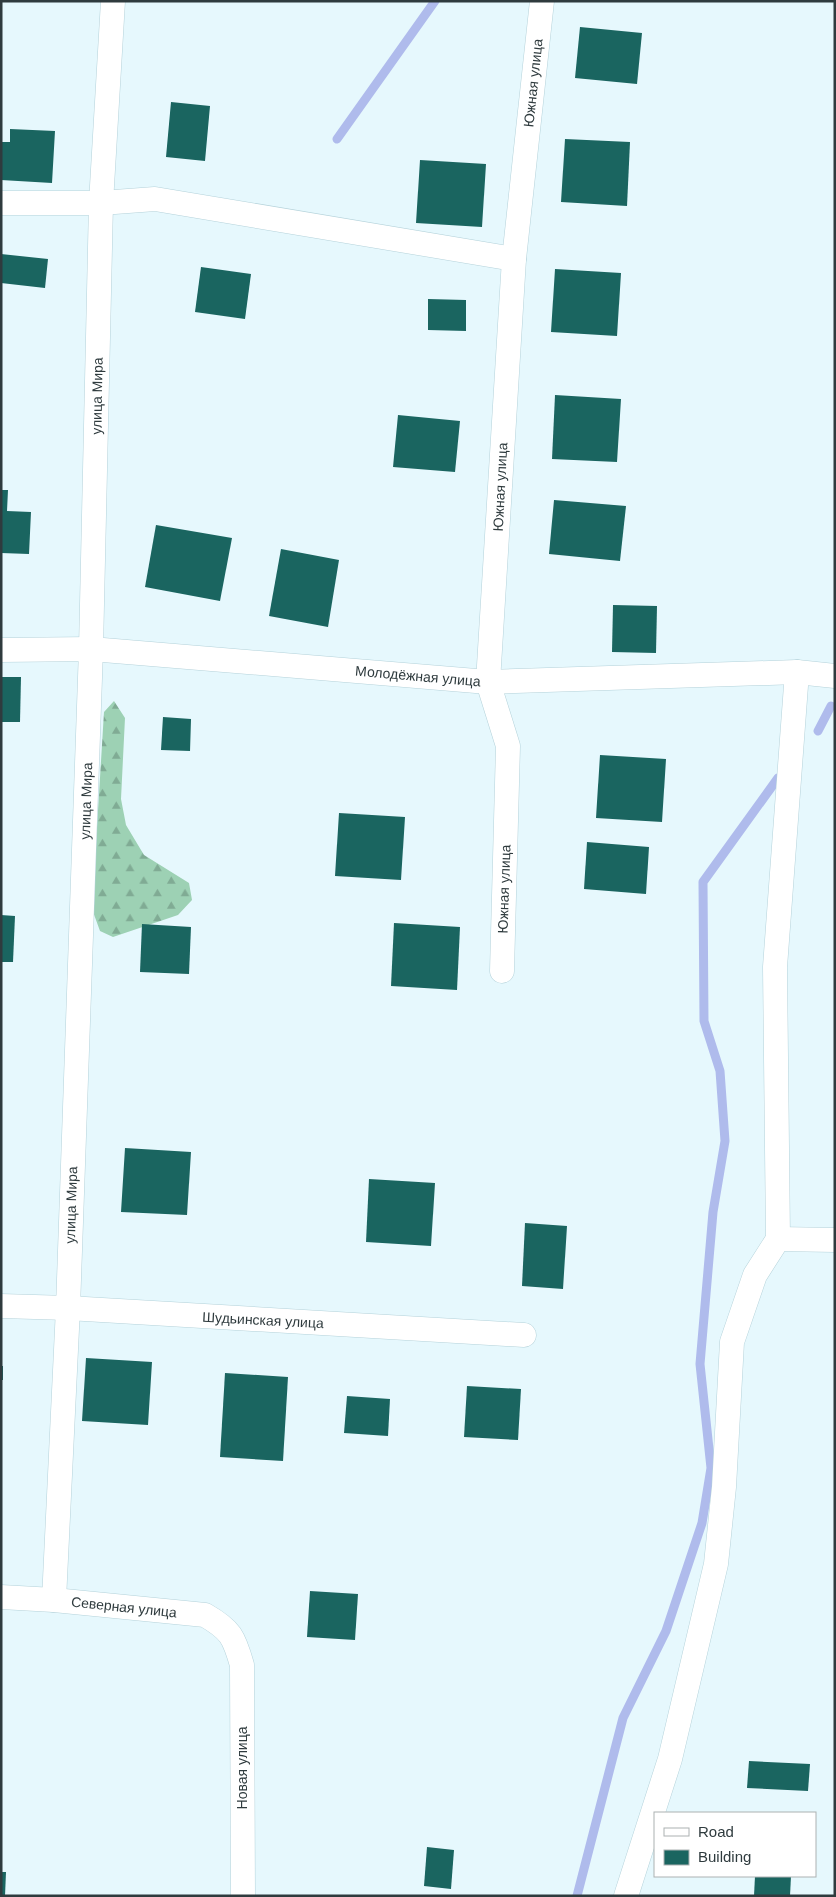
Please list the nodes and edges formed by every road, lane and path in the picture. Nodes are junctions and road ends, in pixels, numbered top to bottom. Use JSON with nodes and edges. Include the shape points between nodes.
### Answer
{"nodes":[{"id":1,"x":113,"y":1,"type":"edge"},
{"id":2,"x":542,"y":1,"type":"edge"},
{"id":3,"x":1,"y":203,"type":"edge"},
{"id":4,"x":101,"y":203,"type":"junction"},
{"id":5,"x":514,"y":259,"type":"junction"},
{"id":6,"x":91,"y":649,"type":"junction"},
{"id":7,"x":1,"y":650,"type":"edge"},
{"id":8,"x":797,"y":672,"type":"junction"},
{"id":9,"x":835,"y":676,"type":"edge"},
{"id":10,"x":488,"y":682,"type":"junction"},
{"id":11,"x":502,"y":971,"type":"dead end"},
{"id":12,"x":778,"y":1239,"type":"junction"},
{"id":13,"x":835,"y":1240,"type":"edge"},
{"id":14,"x":1,"y":1306,"type":"edge"},
{"id":15,"x":68,"y":1308,"type":"junction"},
{"id":16,"x":524,"y":1335,"type":"dead end"},
{"id":17,"x":1,"y":1597,"type":"edge"},
{"id":18,"x":54,"y":1600,"type":"junction"},
{"id":19,"x":235,"y":1642,"type":"joint"},
{"id":20,"x":243,"y":1896,"type":"edge"},
{"id":21,"x":626,"y":1896,"type":"edge"}],
"edges":[{"from":1,"to":4,"type":"street","name":"улица Мира"},
{"from":2,"to":5,"type":"street","name":"Южная улица"},
{"from":3,"to":4,"type":"street"},
{"from":4,"to":5,"type":"street","via":[[155,199]]},
{"from":4,"to":6,"type":"street","name":"улица Мира"},
{"from":5,"to":10,"type":"street","name":"Южная улица"},
{"from":6,"to":7,"type":"street","name":"Молодёжная улица"},
{"from":6,"to":10,"type":"street","name":"Молодёжная улица"},
{"from":6,"to":15,"type":"street","name":"улица Мира"},
{"from":8,"to":9,"type":"street","name":"Молодёжная улица"},
{"from":8,"to":10,"type":"street","name":"Молодёжная улица"},
{"from":8,"to":12,"type":"street","via":[[775,967]]},
{"from":10,"to":11,"type":"street","name":"Южная улица","via":[[508,746]]},
{"from":12,"to":13,"type":"street"},
{"from":12,"to":21,"type":"street","via":[[755,1276],[732,1342],[716,1564],[670,1759]]},
{"from":14,"to":15,"type":"street","name":"Шудьинская улица"},
{"from":15,"to":16,"type":"street","name":"Шудьинская улица"},
{"from":15,"to":18,"type":"street","name":"улица Мира"},
{"from":17,"to":18,"type":"street","name":"Северная улица"},
{"from":18,"to":19,"type":"street","name":"Северная улица","via":[[205,1615],[221,1624]]},
{"from":19,"to":20,"type":"street","name":"Новая улица","via":[[242,1665]]}]}
